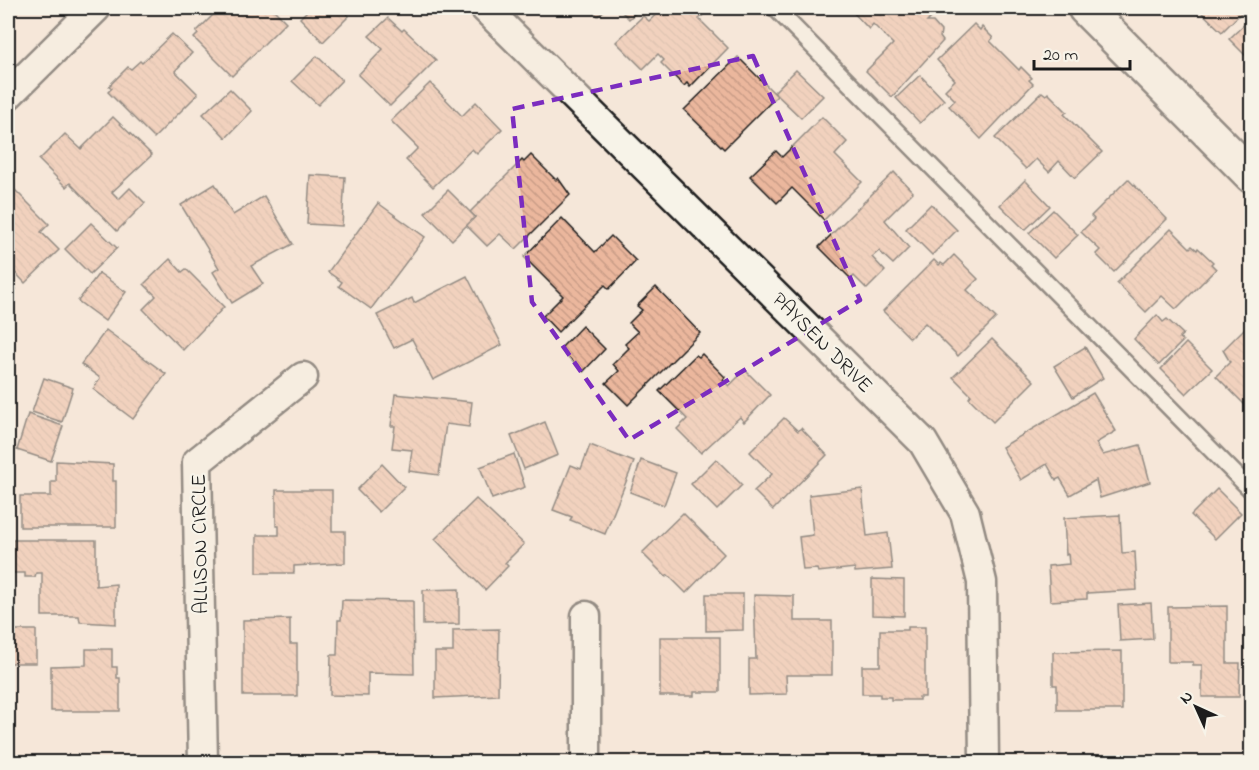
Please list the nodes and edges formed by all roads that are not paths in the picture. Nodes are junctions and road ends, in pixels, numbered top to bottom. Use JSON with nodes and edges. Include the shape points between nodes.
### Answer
{"nodes":[{"id":1,"x":96,"y":8,"type":"edge"},
{"id":2,"x":484,"y":8,"type":"edge"},
{"id":3,"x":775,"y":8,"type":"edge"},
{"id":4,"x":1085,"y":8,"type":"edge"},
{"id":5,"x":8,"y":95,"type":"edge"},
{"id":6,"x":1251,"y":176,"type":"edge"},
{"id":7,"x":303,"y":377,"type":"dead end"},
{"id":8,"x":1251,"y":491,"type":"edge"},
{"id":9,"x":586,"y":616,"type":"dead end"},
{"id":10,"x":203,"y":762,"type":"edge"},
{"id":11,"x":586,"y":762,"type":"edge"},
{"id":12,"x":984,"y":762,"type":"edge"}],
"edges":[{"from":1,"to":5,"type":"street"},
{"from":2,"to":12,"type":"street","name":"PAYSEN DRIVE","via":[[923,442],[965,513],[982,582]]},
{"from":3,"to":8,"type":"lane"},
{"from":4,"to":6,"type":"main road"},
{"from":7,"to":10,"type":"street","name":"ALLISON CIRCLE","via":[[197,462]]},
{"from":9,"to":11,"type":"street"}]}
